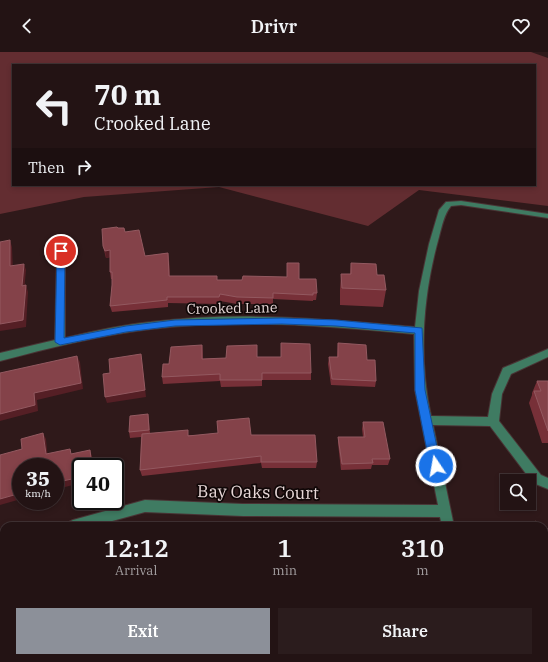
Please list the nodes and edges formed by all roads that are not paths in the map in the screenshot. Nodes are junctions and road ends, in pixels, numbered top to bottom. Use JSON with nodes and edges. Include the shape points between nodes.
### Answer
{"nodes":[{"id":1,"x":548,"y":216,"type":"edge"},
{"id":2,"x":61,"y":251,"type":"dead end"},
{"id":3,"x":419,"y":330,"type":"junction"},
{"id":4,"x":60,"y":342,"type":"junction"},
{"id":5,"x":548,"y":353,"type":"edge"},
{"id":6,"x":0,"y":357,"type":"edge"},
{"id":7,"x":426,"y":420,"type":"junction"},
{"id":8,"x":493,"y":422,"type":"junction"},
{"id":9,"x":548,"y":484,"type":"edge"},
{"id":10,"x":445,"y":511,"type":"junction"},
{"id":11,"x":87,"y":522,"type":"edge"},
{"id":12,"x":447,"y":522,"type":"edge"}],
"edges":[{"from":1,"to":3,"type":"street","via":[[461,202],[452,203],[443,210],[423,291]]},
{"from":2,"to":4,"type":"street"},
{"from":3,"to":4,"type":"street","name":"Crooked Lane","via":[[282,321],[175,323],[126,329]]},
{"from":3,"to":7,"type":"street","via":[[420,390]]},
{"from":4,"to":6,"type":"street","name":"Crooked Lane"},
{"from":5,"to":8,"type":"street","via":[[507,371],[497,394]]},
{"from":7,"to":8,"type":"street"},
{"from":7,"to":10,"type":"street"},
{"from":8,"to":9,"type":"street","via":[[537,479]]},
{"from":10,"to":11,"type":"street","name":"Bay Oaks Court","via":[[243,510],[145,506]]},
{"from":10,"to":12,"type":"street"}]}
